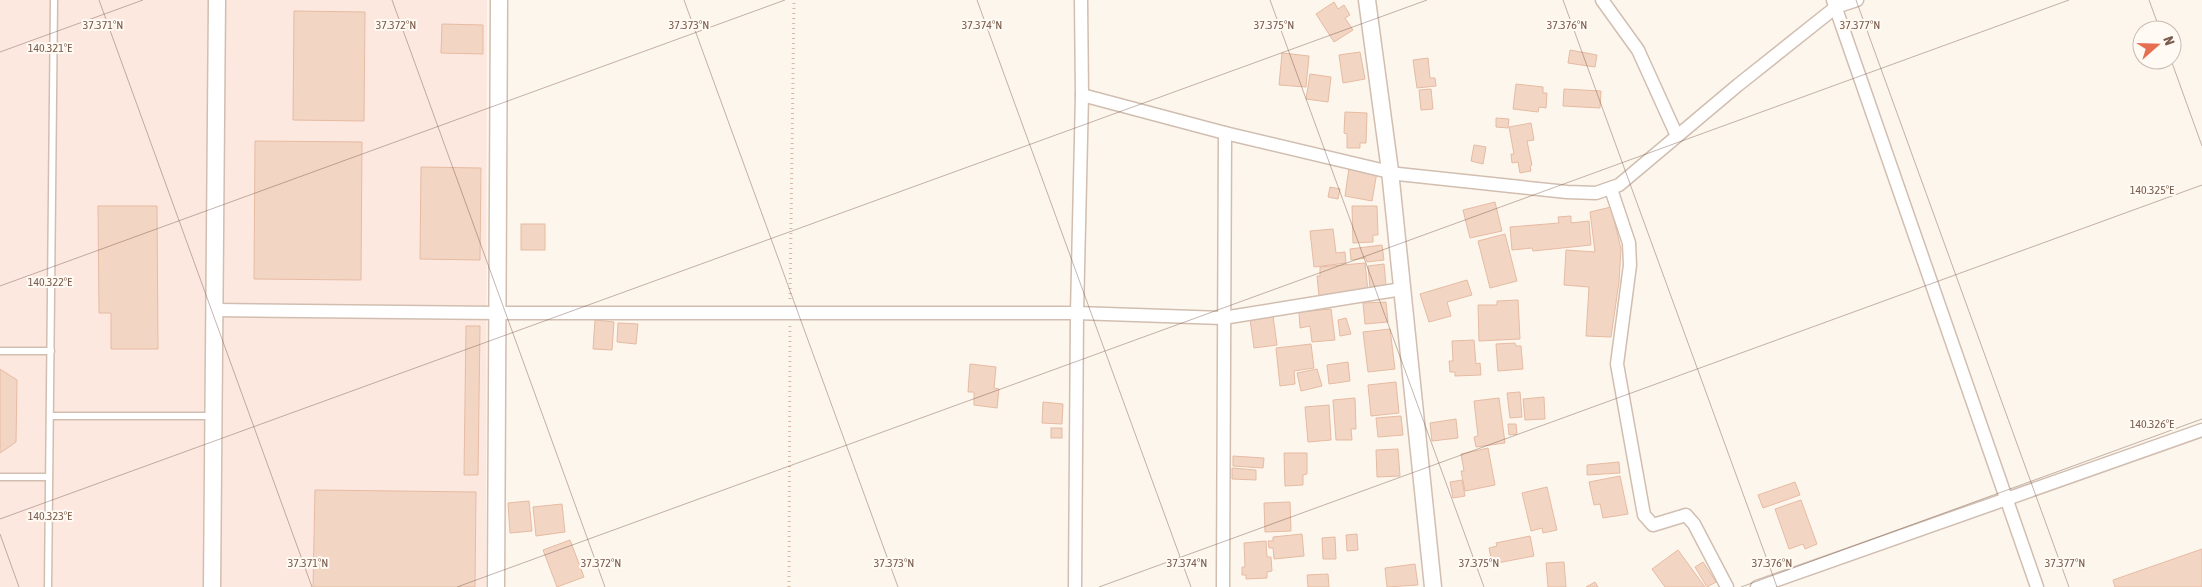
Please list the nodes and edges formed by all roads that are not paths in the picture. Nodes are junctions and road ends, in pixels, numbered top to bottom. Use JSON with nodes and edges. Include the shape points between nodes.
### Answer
{"nodes":[{"id":1,"x":54,"y":0,"type":"edge"},
{"id":2,"x":217,"y":0,"type":"edge"},
{"id":3,"x":499,"y":0,"type":"edge"},
{"id":4,"x":1081,"y":0,"type":"edge"},
{"id":5,"x":1367,"y":0,"type":"edge"},
{"id":6,"x":1602,"y":0,"type":"edge"},
{"id":7,"x":1857,"y":0,"type":"edge"},
{"id":8,"x":1834,"y":4,"type":"edge"},
{"id":9,"x":1082,"y":95,"type":"junction"},
{"id":10,"x":1225,"y":133,"type":"junction"},
{"id":11,"x":1677,"y":136,"type":"junction"},
{"id":12,"x":1390,"y":171,"type":"junction"},
{"id":13,"x":1611,"y":189,"type":"junction"},
{"id":14,"x":1402,"y":289,"type":"junction"},
{"id":15,"x":214,"y":310,"type":"junction"},
{"id":16,"x":497,"y":313,"type":"junction"},
{"id":17,"x":1077,"y":313,"type":"junction"},
{"id":18,"x":1223,"y":318,"type":"junction"},
{"id":19,"x":0,"y":351,"type":"edge"},
{"id":20,"x":51,"y":352,"type":"junction"},
{"id":21,"x":50,"y":416,"type":"junction"},
{"id":22,"x":214,"y":416,"type":"junction"},
{"id":23,"x":2202,"y":430,"type":"edge"},
{"id":24,"x":0,"y":477,"type":"edge"},
{"id":25,"x":49,"y":478,"type":"junction"},
{"id":26,"x":2006,"y":498,"type":"junction"},
{"id":27,"x":48,"y":587,"type":"edge"},
{"id":28,"x":212,"y":587,"type":"edge"},
{"id":29,"x":496,"y":587,"type":"edge"},
{"id":30,"x":1075,"y":587,"type":"edge"},
{"id":31,"x":1223,"y":587,"type":"edge"},
{"id":32,"x":1433,"y":587,"type":"edge"},
{"id":33,"x":1726,"y":587,"type":"edge"},
{"id":34,"x":1756,"y":587,"type":"edge"},
{"id":35,"x":2038,"y":587,"type":"edge"}],
"edges":[{"from":1,"to":20,"type":"lane"},
{"from":2,"to":15,"type":"street"},
{"from":3,"to":16,"type":"street"},
{"from":4,"to":9,"type":"street"},
{"from":5,"to":12,"type":"street"},
{"from":6,"to":11,"type":"street","via":[[1638,50]]},
{"from":7,"to":8,"type":"street"},
{"from":8,"to":11,"type":"street"},
{"from":8,"to":26,"type":"street"},
{"from":9,"to":10,"type":"street"},
{"from":9,"to":17,"type":"street"},
{"from":10,"to":12,"type":"street"},
{"from":10,"to":18,"type":"street"},
{"from":11,"to":13,"type":"street"},
{"from":12,"to":13,"type":"street","via":[[1567,192]]},
{"from":12,"to":14,"type":"street"},
{"from":13,"to":33,"type":"street","via":[[1629,243],[1630,265],[1617,364],[1644,515],[1654,525],[1686,515],[1694,524]]},
{"from":14,"to":18,"type":"street"},
{"from":14,"to":32,"type":"street"},
{"from":15,"to":16,"type":"street"},
{"from":15,"to":22,"type":"street"},
{"from":16,"to":17,"type":"street"},
{"from":16,"to":29,"type":"street"},
{"from":17,"to":18,"type":"street"},
{"from":17,"to":30,"type":"street"},
{"from":18,"to":31,"type":"street"},
{"from":19,"to":20,"type":"lane"},
{"from":20,"to":21,"type":"lane"},
{"from":21,"to":22,"type":"lane"},
{"from":21,"to":25,"type":"lane"},
{"from":22,"to":28,"type":"street"},
{"from":23,"to":26,"type":"street"},
{"from":24,"to":25,"type":"lane"},
{"from":25,"to":27,"type":"lane"},
{"from":26,"to":34,"type":"street"},
{"from":26,"to":35,"type":"street"}]}
